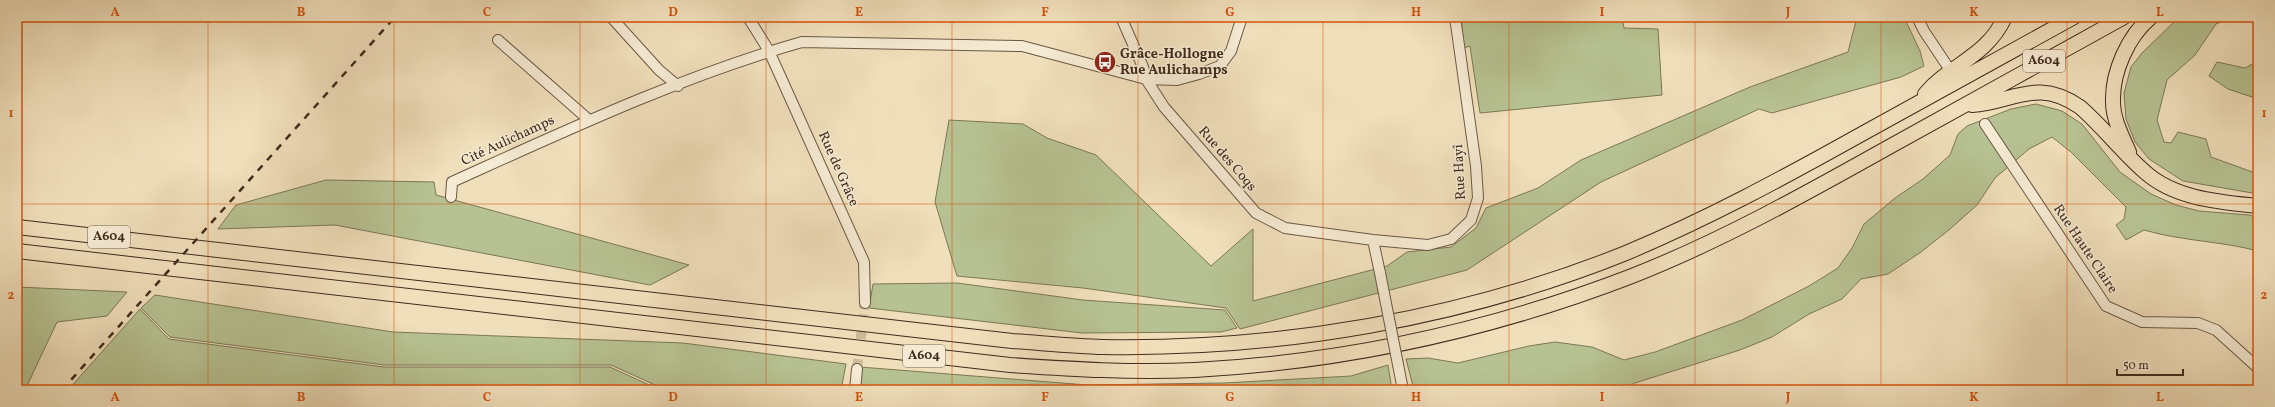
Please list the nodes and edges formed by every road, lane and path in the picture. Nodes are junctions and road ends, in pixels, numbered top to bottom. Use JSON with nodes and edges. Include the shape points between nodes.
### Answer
{"nodes":[{"id":1,"x":611,"y":17,"type":"edge"},
{"id":2,"x":748,"y":17,"type":"edge"},
{"id":3,"x":1121,"y":17,"type":"edge"},
{"id":4,"x":1242,"y":17,"type":"edge"},
{"id":5,"x":1455,"y":17,"type":"edge"},
{"id":6,"x":1917,"y":17,"type":"edge"},
{"id":7,"x":2005,"y":17,"type":"edge"},
{"id":8,"x":2074,"y":17,"type":"edge"},
{"id":9,"x":2124,"y":17,"type":"edge"},
{"id":10,"x":2151,"y":17,"type":"edge"},
{"id":11,"x":498,"y":40,"type":"dead end"},
{"id":12,"x":770,"y":51,"type":"junction"},
{"id":13,"x":1948,"y":67,"type":"dead end"},
{"id":14,"x":1146,"y":79,"type":"junction"},
{"id":15,"x":678,"y":86,"type":"junction"},
{"id":16,"x":1917,"y":104,"type":"junction"},
{"id":17,"x":1964,"y":105,"type":"junction"},
{"id":18,"x":589,"y":120,"type":"junction"},
{"id":19,"x":1985,"y":124,"type":"dead end"},
{"id":20,"x":2132,"y":158,"type":"junction"},
{"id":21,"x":451,"y":197,"type":"dead end"},
{"id":22,"x":2258,"y":206,"type":"edge"},
{"id":23,"x":17,"y":226,"type":"edge"},
{"id":24,"x":1373,"y":240,"type":"junction"},
{"id":25,"x":17,"y":251,"type":"edge"},
{"id":26,"x":865,"y":303,"type":"tunnel mouth"},
{"id":27,"x":2258,"y":368,"type":"edge"},
{"id":28,"x":857,"y":369,"type":"tunnel mouth"},
{"id":29,"x":855,"y":390,"type":"edge"},
{"id":30,"x":1403,"y":390,"type":"edge"}],
"edges":[{"from":1,"to":15,"type":"street","via":[[659,70]]},
{"from":2,"to":12,"type":"street","name":"Rue de Grâce"},
{"from":3,"to":14,"type":"street","name":"Rue des Coqs"},
{"from":4,"to":14,"type":"street","name":"Cité Aulichamps","via":[[1231,51],[1220,66],[1177,80]]},
{"from":5,"to":24,"type":"street","name":"Rue Hayî","via":[[1476,166],[1478,198],[1471,220],[1451,239],[1428,244]]},
{"from":6,"to":13,"type":"street"},
{"from":7,"to":16,"type":"highway","via":[[1987,45],[1934,84]]},
{"from":8,"to":16,"type":"highway","number":"A604"},
{"from":9,"to":17,"type":"highway","number":"A604"},
{"from":10,"to":20,"type":"highway","via":[[2132,38],[2124,53],[2114,88],[2113,103],[2119,129]]},
{"from":11,"to":18,"type":"street","name":"Cité Aulichamps"},
{"from":12,"to":14,"type":"street","name":"Cité Aulichamps","via":[[802,42],[1022,46]]},
{"from":12,"to":15,"type":"street","name":"Cité Aulichamps"},
{"from":12,"to":26,"type":"street","name":"Rue de Grâce","via":[[864,262]]},
{"from":14,"to":24,"type":"street","name":"Rue des Coqs","via":[[1164,107],[1256,213],[1285,228]]},
{"from":15,"to":18,"type":"street","name":"Cité Aulichamps"},
{"from":16,"to":23,"type":"highway","number":"A604","via":[[1708,217],[1625,253],[1543,283],[1457,307],[1368,325],[1283,338],[1194,345],[1102,347],[1012,341]]},
{"from":17,"to":20,"type":"highway","via":[[1983,104],[2026,92],[2050,93],[2080,107]]},
{"from":17,"to":25,"type":"highway","number":"A604","via":[[1806,193],[1718,238],[1633,275],[1550,306],[1462,331],[1374,348],[1286,362],[1193,370],[1100,370],[1010,365]]},
{"from":18,"to":21,"type":"street","name":"Cité Aulichamps","via":[[452,182]]},
{"from":19,"to":27,"type":"street","name":"Rue Haute Claire","via":[[2106,306],[2142,322],[2198,323],[2216,330]]},
{"from":20,"to":22,"type":"highway","via":[[2156,180],[2181,192],[2212,201]]},
{"from":24,"to":30,"type":"street","bridge":true},
{"from":28,"to":29,"type":"street"}]}
